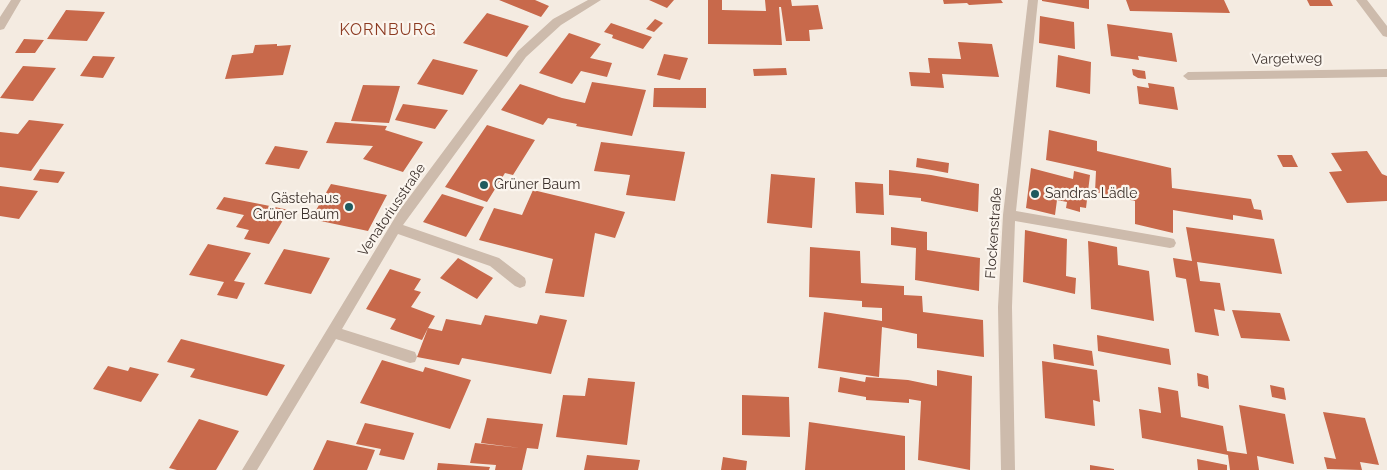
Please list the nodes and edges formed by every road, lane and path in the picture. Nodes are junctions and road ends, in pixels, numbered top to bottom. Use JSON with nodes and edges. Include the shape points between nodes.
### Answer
{"nodes":[{"id":1,"x":16,"y":0,"type":"edge"},
{"id":2,"x":596,"y":0,"type":"edge"},
{"id":3,"x":1033,"y":0,"type":"edge"},
{"id":4,"x":1361,"y":0,"type":"edge"},
{"id":5,"x":0,"y":26,"type":"edge"},
{"id":6,"x":1387,"y":33,"type":"edge"},
{"id":7,"x":1387,"y":73,"type":"edge"},
{"id":8,"x":1188,"y":76,"type":"dead end"},
{"id":9,"x":1009,"y":216,"type":"junction"},
{"id":10,"x":396,"y":228,"type":"junction"},
{"id":11,"x":1170,"y":243,"type":"dead end"},
{"id":12,"x":520,"y":282,"type":"dead end"},
{"id":13,"x":333,"y":332,"type":"junction"},
{"id":14,"x":410,"y":357,"type":"dead end"},
{"id":15,"x":249,"y":470,"type":"edge"},
{"id":16,"x":1008,"y":470,"type":"edge"}],
"edges":[{"from":1,"to":5,"type":"street"},
{"from":2,"to":10,"type":"street","name":"Venatoriusstraße","via":[[557,22],[522,54]]},
{"from":3,"to":9,"type":"street","name":"Flockenstraße"},
{"from":4,"to":6,"type":"street"},
{"from":7,"to":8,"type":"street","name":"Vargetweg"},
{"from":9,"to":11,"type":"street"},
{"from":9,"to":16,"type":"street","name":"Flockenstraße","via":[[1004,307]]},
{"from":10,"to":12,"type":"street","via":[[494,262]]},
{"from":10,"to":13,"type":"street","name":"Venatoriusstraße"},
{"from":13,"to":14,"type":"street"},
{"from":13,"to":15,"type":"street","name":"Venatoriusstraße"}]}
